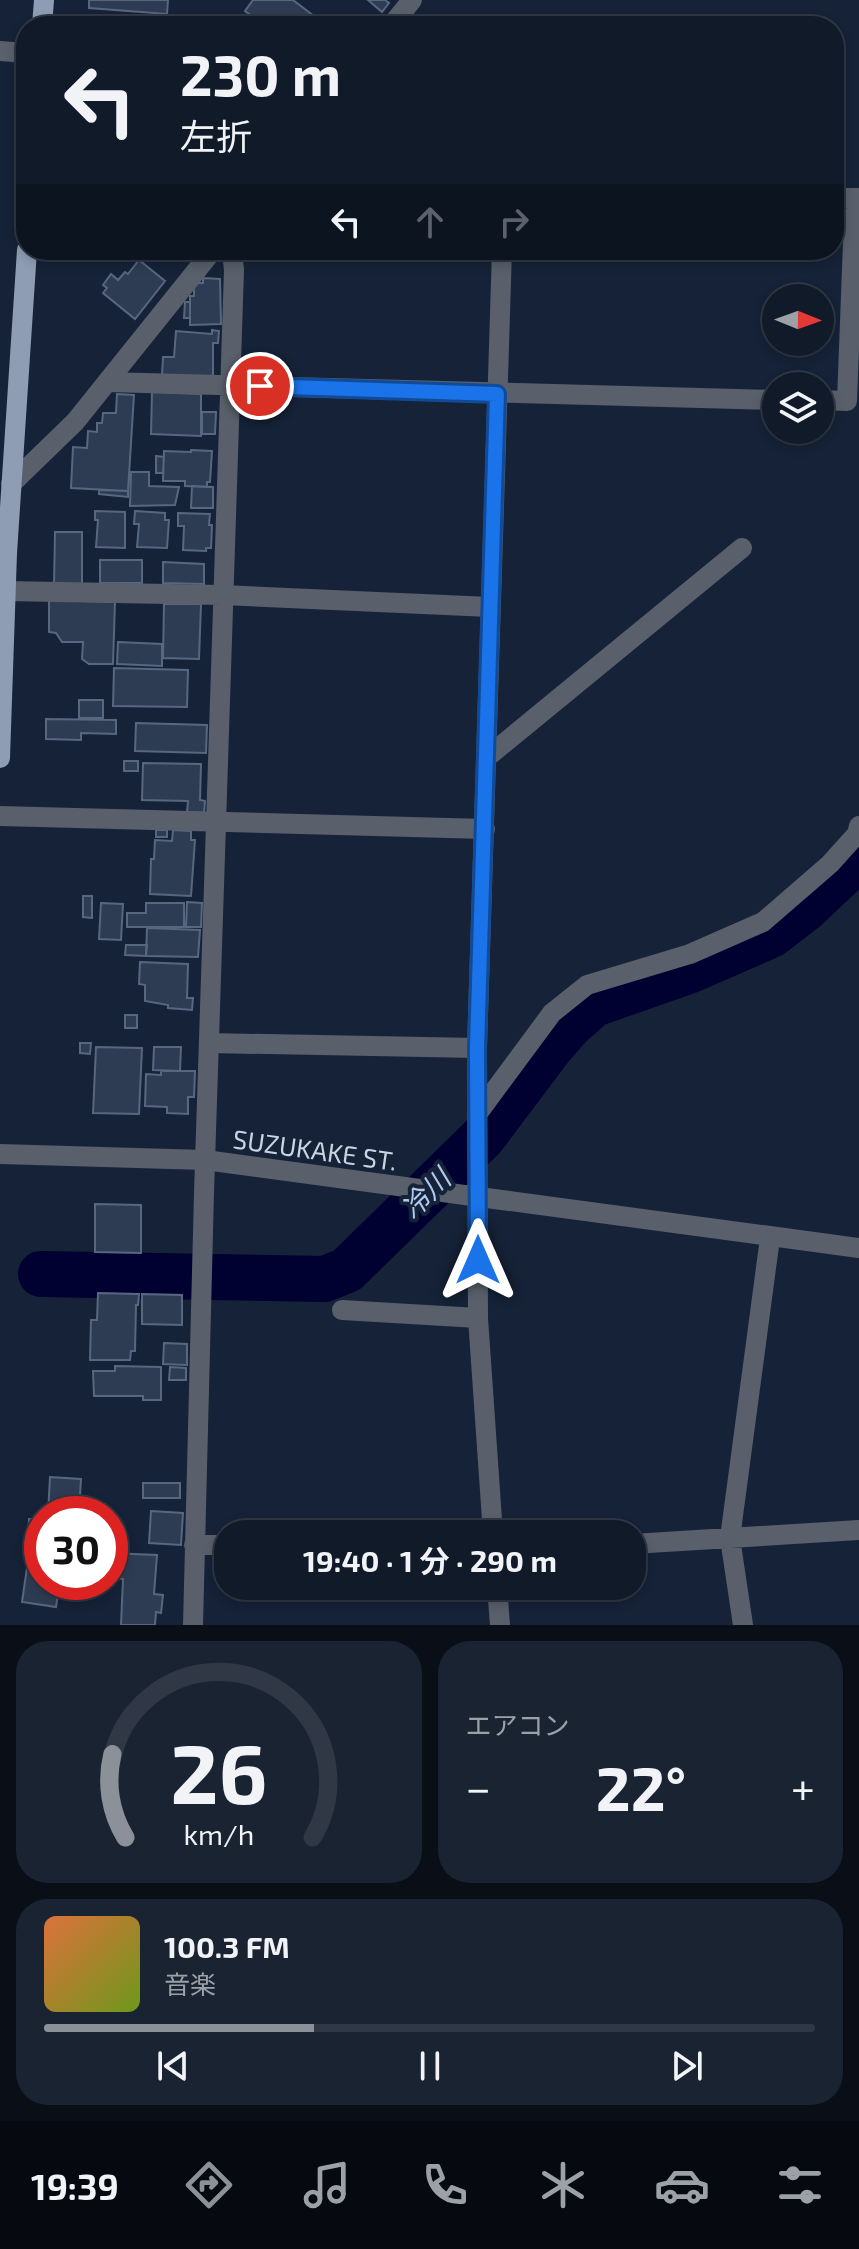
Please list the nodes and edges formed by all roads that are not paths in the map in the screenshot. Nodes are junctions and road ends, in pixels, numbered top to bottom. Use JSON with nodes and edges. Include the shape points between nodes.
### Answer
{"nodes":[{"id":1,"x":412,"y":0,"type":"edge"},
{"id":2,"x":399,"y":16,"type":"edge"},
{"id":3,"x":859,"y":205,"type":"edge"},
{"id":4,"x":26,"y":260,"type":"edge"},
{"id":5,"x":205,"y":260,"type":"edge"},
{"id":6,"x":232,"y":260,"type":"edge"},
{"id":7,"x":502,"y":260,"type":"edge"},
{"id":8,"x":108,"y":382,"type":"junction"},
{"id":9,"x":230,"y":385,"type":"junction"},
{"id":10,"x":497,"y":394,"type":"junction"},
{"id":11,"x":762,"y":400,"type":"edge"},
{"id":12,"x":834,"y":401,"type":"edge"},
{"id":13,"x":11,"y":484,"type":"junction"},
{"id":14,"x":742,"y":548,"type":"dead end"},
{"id":15,"x":3,"y":552,"type":"edge"},
{"id":16,"x":5,"y":591,"type":"junction"},
{"id":17,"x":223,"y":595,"type":"junction"},
{"id":18,"x":490,"y":607,"type":"junction"},
{"id":19,"x":0,"y":758,"type":"edge"},
{"id":20,"x":486,"y":758,"type":"junction"},
{"id":21,"x":0,"y":816,"type":"edge"},
{"id":22,"x":216,"y":822,"type":"junction"},
{"id":23,"x":859,"y":826,"type":"edge"},
{"id":24,"x":485,"y":829,"type":"junction"},
{"id":25,"x":209,"y":1043,"type":"junction"},
{"id":26,"x":477,"y":1048,"type":"junction"},
{"id":27,"x":478,"y":1113,"type":"junction"},
{"id":28,"x":0,"y":1154,"type":"edge"},
{"id":29,"x":205,"y":1160,"type":"junction"},
{"id":30,"x":478,"y":1198,"type":"junction"},
{"id":31,"x":770,"y":1238,"type":"junction"},
{"id":32,"x":859,"y":1248,"type":"edge"},
{"id":33,"x":342,"y":1310,"type":"dead end"},
{"id":34,"x":478,"y":1318,"type":"junction"},
{"id":35,"x":492,"y":1520,"type":"edge"},
{"id":36,"x":859,"y":1530,"type":"edge"},
{"id":37,"x":730,"y":1538,"type":"junction"},
{"id":38,"x":646,"y":1543,"type":"edge"},
{"id":39,"x":194,"y":1545,"type":"junction"},
{"id":40,"x":214,"y":1545,"type":"edge"},
{"id":41,"x":498,"y":1600,"type":"edge"},
{"id":42,"x":193,"y":1625,"type":"edge"},
{"id":43,"x":500,"y":1625,"type":"edge"},
{"id":44,"x":743,"y":1625,"type":"edge"}],
"edges":[{"from":1,"to":2,"type":"street"},
{"from":3,"to":12,"type":"street","via":[[854,216],[847,401]]},
{"from":4,"to":13,"type":"main road"},
{"from":5,"to":8,"type":"street"},
{"from":6,"to":9,"type":"street"},
{"from":7,"to":10,"type":"street"},
{"from":8,"to":9,"type":"street"},
{"from":8,"to":13,"type":"street"},
{"from":9,"to":10,"type":"street"},
{"from":9,"to":17,"type":"street"},
{"from":10,"to":11,"type":"street"},
{"from":10,"to":18,"type":"street"},
{"from":13,"to":15,"type":"main road"},
{"from":14,"to":20,"type":"street"},
{"from":15,"to":16,"type":"main road"},
{"from":16,"to":17,"type":"street"},
{"from":16,"to":19,"type":"main road"},
{"from":17,"to":18,"type":"street"},
{"from":17,"to":22,"type":"street"},
{"from":18,"to":20,"type":"street"},
{"from":20,"to":24,"type":"street"},
{"from":21,"to":22,"type":"street"},
{"from":22,"to":24,"type":"street"},
{"from":22,"to":25,"type":"street"},
{"from":23,"to":27,"type":"street","via":[[830,864],[763,922],[690,954],[587,985],[552,1013]]},
{"from":24,"to":26,"type":"street"},
{"from":25,"to":26,"type":"street"},
{"from":25,"to":29,"type":"street"},
{"from":26,"to":27,"type":"street"},
{"from":27,"to":30,"type":"street"},
{"from":28,"to":29,"type":"street","name":"SUZUKAKE ST."},
{"from":29,"to":30,"type":"street","name":"SUZUKAKE ST."},
{"from":29,"to":39,"type":"street"},
{"from":30,"to":31,"type":"street","name":"SUZUKAKE ST."},
{"from":30,"to":34,"type":"street"},
{"from":31,"to":32,"type":"street","name":"SUZUKAKE ST."},
{"from":31,"to":37,"type":"street"},
{"from":33,"to":34,"type":"street"},
{"from":34,"to":35,"type":"street"},
{"from":36,"to":37,"type":"street"},
{"from":37,"to":38,"type":"street"},
{"from":37,"to":44,"type":"street"},
{"from":39,"to":40,"type":"street"},
{"from":39,"to":42,"type":"street"},
{"from":41,"to":43,"type":"street"}]}
